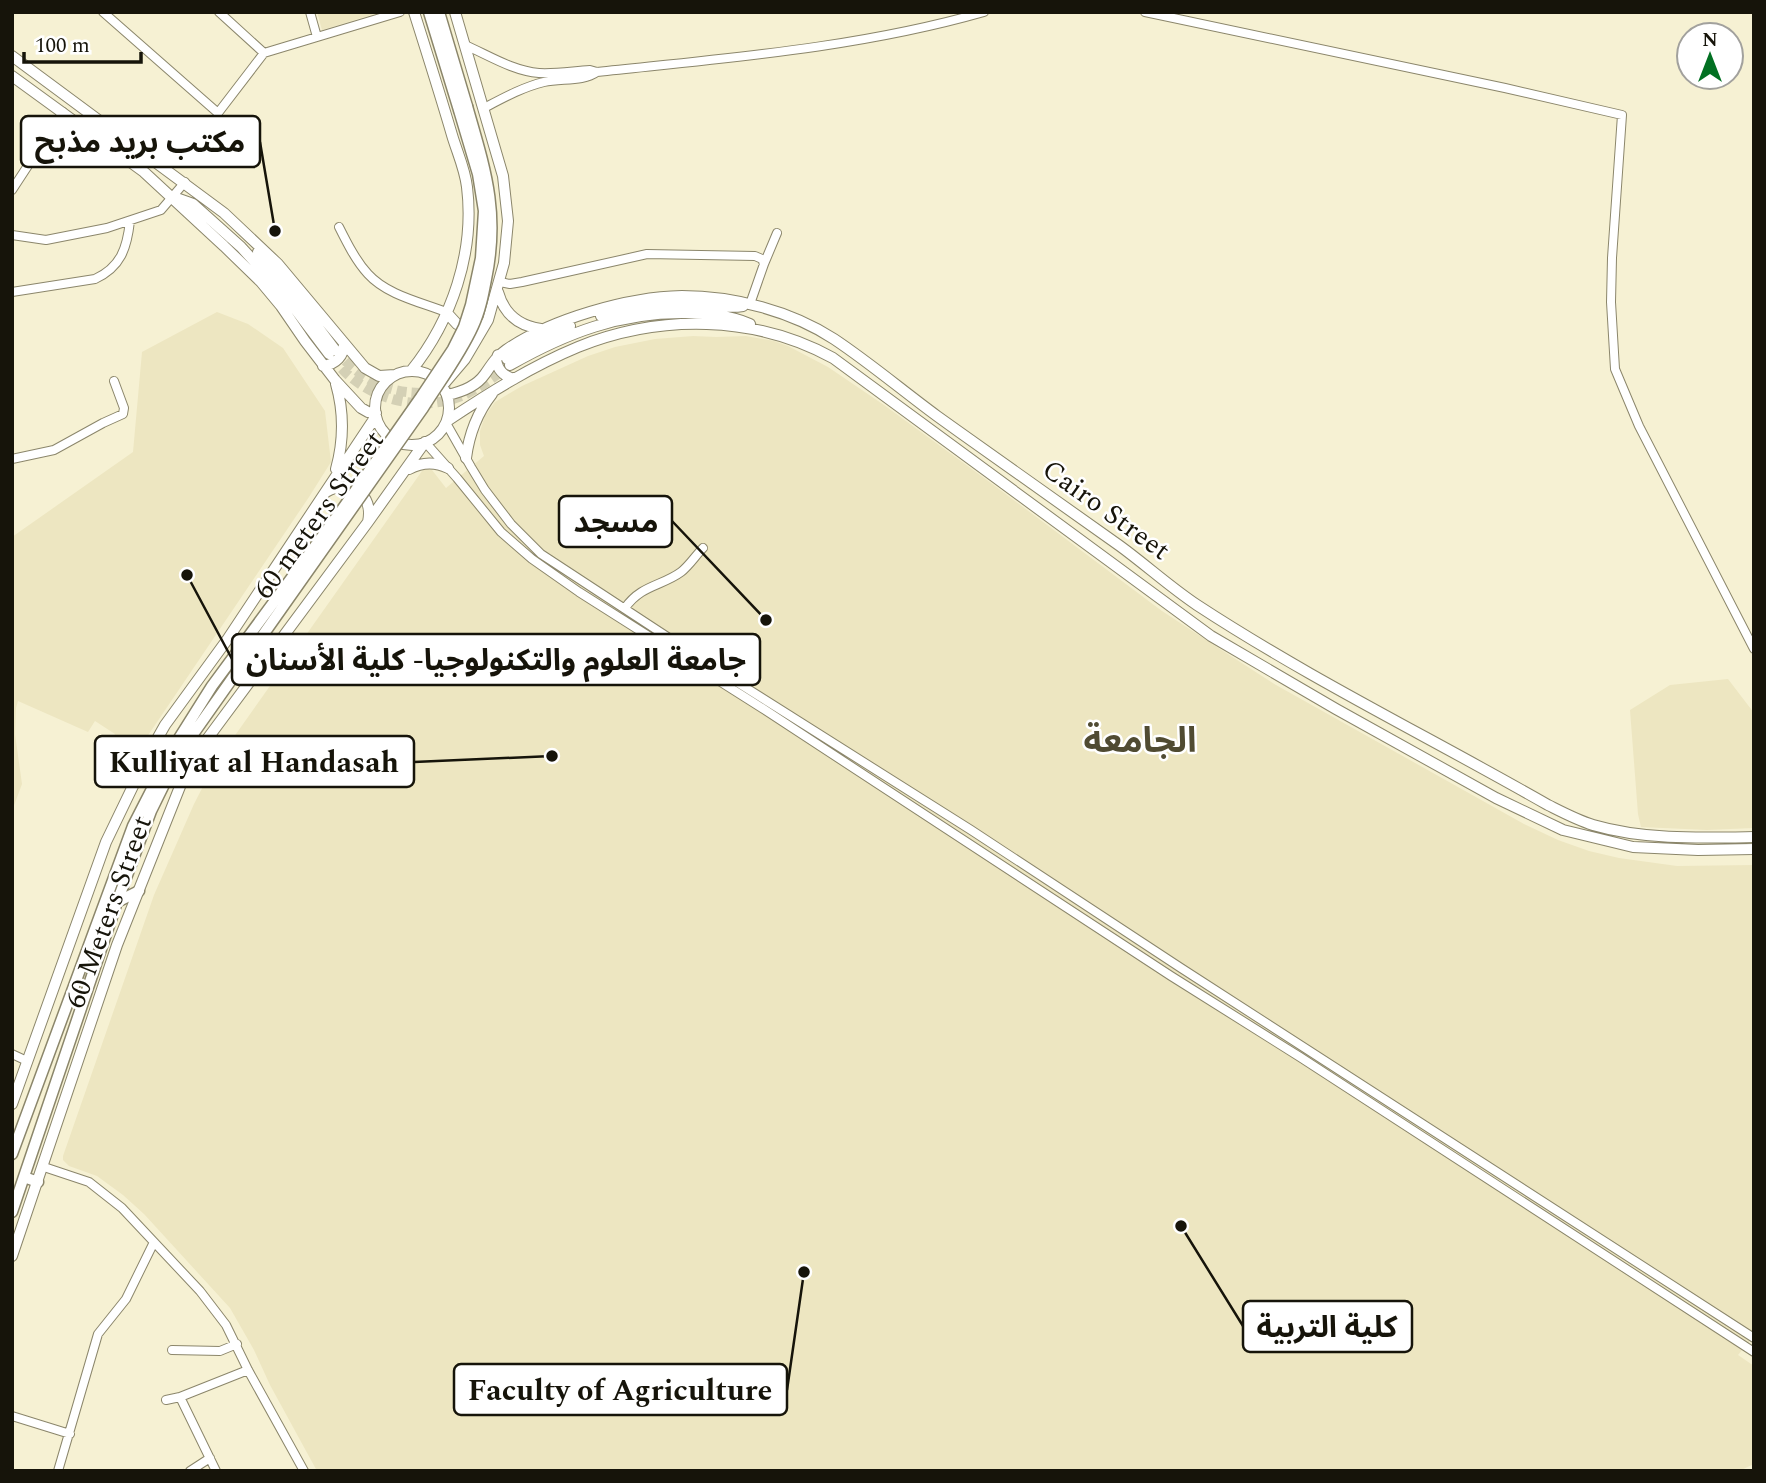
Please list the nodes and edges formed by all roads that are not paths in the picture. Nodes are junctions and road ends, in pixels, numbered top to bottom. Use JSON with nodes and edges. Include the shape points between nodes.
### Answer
{"nodes":[{"id":1,"x":103,"y":12,"type":"edge"},
{"id":2,"x":219,"y":12,"type":"edge"},
{"id":3,"x":310,"y":12,"type":"edge"},
{"id":4,"x":400,"y":12,"type":"edge"},
{"id":5,"x":414,"y":12,"type":"edge"},
{"id":6,"x":429,"y":12,"type":"edge"},
{"id":7,"x":439,"y":12,"type":"edge"},
{"id":8,"x":455,"y":12,"type":"edge"},
{"id":9,"x":984,"y":12,"type":"edge"},
{"id":10,"x":1145,"y":12,"type":"edge"},
{"id":11,"x":1158,"y":14,"type":"edge"},
{"id":12,"x":317,"y":37,"type":"junction"},
{"id":13,"x":465,"y":45,"type":"junction"},
{"id":14,"x":264,"y":52,"type":"junction"},
{"id":15,"x":12,"y":56,"type":"edge"},
{"id":16,"x":12,"y":76,"type":"edge"},
{"id":17,"x":554,"y":76,"type":"junction"},
{"id":18,"x":463,"y":108,"type":"junction"},
{"id":19,"x":484,"y":108,"type":"junction"},
{"id":20,"x":63,"y":112,"type":"junction"},
{"id":21,"x":185,"y":182,"type":"junction"},
{"id":22,"x":12,"y":190,"type":"edge"},
{"id":23,"x":171,"y":198,"type":"junction"},
{"id":24,"x":130,"y":221,"type":"junction"},
{"id":25,"x":339,"y":227,"type":"dead end"},
{"id":26,"x":777,"y":233,"type":"dead end"},
{"id":27,"x":12,"y":235,"type":"edge"},
{"id":28,"x":764,"y":264,"type":"junction"},
{"id":29,"x":499,"y":287,"type":"junction"},
{"id":30,"x":12,"y":292,"type":"edge"},
{"id":31,"x":750,"y":304,"type":"junction"},
{"id":32,"x":446,"y":312,"type":"junction"},
{"id":33,"x":484,"y":328,"type":"junction"},
{"id":34,"x":542,"y":329,"type":"junction"},
{"id":35,"x":760,"y":329,"type":"junction"},
{"id":36,"x":344,"y":343,"type":"junction"},
{"id":37,"x":505,"y":360,"type":"junction"},
{"id":38,"x":323,"y":366,"type":"junction"},
{"id":39,"x":411,"y":371,"type":"junction"},
{"id":40,"x":395,"y":375,"type":"junction"},
{"id":41,"x":514,"y":379,"type":"junction"},
{"id":42,"x":114,"y":380,"type":"dead end"},
{"id":43,"x":335,"y":380,"type":"junction"},
{"id":44,"x":496,"y":389,"type":"junction"},
{"id":45,"x":445,"y":391,"type":"junction"},
{"id":46,"x":376,"y":414,"type":"junction"},
{"id":47,"x":447,"y":422,"type":"junction"},
{"id":48,"x":425,"y":442,"type":"junction"},
{"id":49,"x":466,"y":458,"type":"junction"},
{"id":50,"x":12,"y":459,"type":"edge"},
{"id":51,"x":447,"y":468,"type":"junction"},
{"id":52,"x":405,"y":471,"type":"junction"},
{"id":53,"x":333,"y":480,"type":"junction"},
{"id":54,"x":326,"y":492,"type":"junction"},
{"id":55,"x":368,"y":522,"type":"junction"},
{"id":56,"x":511,"y":524,"type":"junction"},
{"id":57,"x":501,"y":532,"type":"junction"},
{"id":58,"x":703,"y":548,"type":"dead end"},
{"id":59,"x":625,"y":608,"type":"junction"},
{"id":60,"x":1754,"y":649,"type":"edge"},
{"id":61,"x":765,"y":705,"type":"junction"},
{"id":62,"x":784,"y":712,"type":"junction"},
{"id":63,"x":774,"y":716,"type":"junction"},
{"id":64,"x":176,"y":751,"type":"junction"},
{"id":65,"x":1506,"y":780,"type":"junction"},
{"id":66,"x":1496,"y":798,"type":"junction"},
{"id":67,"x":1754,"y":837,"type":"edge"},
{"id":68,"x":1754,"y":849,"type":"edge"},
{"id":69,"x":139,"y":891,"type":"junction"},
{"id":70,"x":117,"y":902,"type":"junction"},
{"id":71,"x":1181,"y":968,"type":"junction"},
{"id":72,"x":1171,"y":976,"type":"junction"},
{"id":73,"x":1307,"y":1048,"type":"junction"},
{"id":74,"x":12,"y":1054,"type":"edge"},
{"id":75,"x":1300,"y":1057,"type":"junction"},
{"id":76,"x":27,"y":1061,"type":"junction"},
{"id":77,"x":12,"y":1104,"type":"edge"},
{"id":78,"x":12,"y":1154,"type":"edge"},
{"id":79,"x":44,"y":1167,"type":"junction"},
{"id":80,"x":24,"y":1177,"type":"junction"},
{"id":81,"x":38,"y":1182,"type":"junction"},
{"id":82,"x":12,"y":1212,"type":"edge"},
{"id":83,"x":154,"y":1242,"type":"junction"},
{"id":84,"x":12,"y":1256,"type":"edge"},
{"id":85,"x":1738,"y":1328,"type":"junction"},
{"id":86,"x":1730,"y":1336,"type":"junction"},
{"id":87,"x":1754,"y":1338,"type":"edge"},
{"id":88,"x":237,"y":1344,"type":"junction"},
{"id":89,"x":172,"y":1350,"type":"dead end"},
{"id":90,"x":1754,"y":1352,"type":"edge"},
{"id":91,"x":248,"y":1370,"type":"junction"},
{"id":92,"x":180,"y":1397,"type":"junction"},
{"id":93,"x":166,"y":1400,"type":"dead end"},
{"id":94,"x":12,"y":1416,"type":"edge"},
{"id":95,"x":70,"y":1434,"type":"junction"},
{"id":96,"x":210,"y":1458,"type":"junction"},
{"id":97,"x":58,"y":1471,"type":"edge"},
{"id":98,"x":190,"y":1471,"type":"edge"},
{"id":99,"x":216,"y":1471,"type":"edge"},
{"id":100,"x":304,"y":1471,"type":"edge"}],
"edges":[{"from":1,"to":14,"type":"street","via":[[218,113]]},
{"from":2,"to":14,"type":"street"},
{"from":3,"to":12,"type":"street"},
{"from":4,"to":12,"type":"street"},
{"from":5,"to":32,"type":"main road","via":[[467,184],[466,252]]},
{"from":6,"to":18,"type":"highway"},
{"from":7,"to":18,"type":"highway"},
{"from":8,"to":13,"type":"main road"},
{"from":9,"to":17,"type":"street","via":[[832,45],[589,76]]},
{"from":10,"to":11,"type":"street"},
{"from":11,"to":60,"type":"street","via":[[1622,115],[1612,258],[1615,369],[1639,426]]},
{"from":12,"to":14,"type":"street"},
{"from":13,"to":17,"type":"street","via":[[520,69]]},
{"from":13,"to":19,"type":"main road"},
{"from":15,"to":21,"type":"main road"},
{"from":16,"to":20,"type":"main road"},
{"from":17,"to":19,"type":"street"},
{"from":18,"to":64,"type":"highway","name":"60 meters Street","bridge":true,"via":[[487,174],[492,219],[490,261],[474,324],[423,408]]},
{"from":19,"to":29,"type":"main road","via":[[507,204]]},
{"from":20,"to":22,"type":"street"},
{"from":20,"to":23,"type":"main road","via":[[144,172]]},
{"from":21,"to":23,"type":"street"},
{"from":21,"to":23,"type":"main road","via":[[195,197],[262,257],[305,309],[332,352],[241,247],[193,204]]},
{"from":21,"to":36,"type":"main road","via":[[278,264]]},
{"from":23,"to":24,"type":"street","via":[[161,210]]},
{"from":23,"to":38,"type":"main road","via":[[261,282]]},
{"from":24,"to":27,"type":"street","via":[[47,240]]},
{"from":24,"to":30,"type":"street","via":[[119,261],[105,274]]},
{"from":25,"to":32,"type":"street","via":[[366,273],[377,282]]},
{"from":26,"to":28,"type":"street"},
{"from":28,"to":29,"type":"street","via":[[755,256],[647,254]]},
{"from":28,"to":31,"type":"street"},
{"from":29,"to":33,"type":"main road"},
{"from":29,"to":34,"type":"main road","via":[[502,304],[516,320]]},
{"from":31,"to":34,"type":"main road","name":"Cairo Street","via":[[705,297],[650,298]]},
{"from":31,"to":37,"type":"main road","via":[[666,305],[613,313],[546,336]]},
{"from":31,"to":65,"type":"main road","name":"Cairo Street","via":[[832,337],[1194,603],[1275,653]]},
{"from":32,"to":33,"type":"main road","via":[[462,327]]},
{"from":32,"to":39,"type":"main road"},
{"from":33,"to":45,"type":"main road"},
{"from":34,"to":37,"type":"main road","name":"Cairo Street","via":[[518,342]]},
{"from":35,"to":37,"type":"main road","via":[[714,314],[652,314],[579,331]]},
{"from":35,"to":41,"type":"main road","name":"Cairo Street","via":[[694,324],[636,330],[581,346]]},
{"from":35,"to":66,"type":"main road","name":"Cairo Street","via":[[833,358],[1211,636]]},
{"from":36,"to":38,"type":"main road","via":[[339,359]]},
{"from":36,"to":40,"type":"main road","via":[[369,372]]},
{"from":37,"to":41,"type":"main road","via":[[496,360],[505,376]]},
{"from":37,"to":45,"type":"main road","name":"Cairo Street","via":[[463,391]]},
{"from":38,"to":43,"type":"main road"},
{"from":39,"to":40,"type":"main road"},
{"from":39,"to":45,"type":"main road","via":[[425,373]]},
{"from":40,"to":46,"type":"main road","via":[[379,391]]},
{"from":41,"to":44,"type":"main road","name":"Cairo Street"},
{"from":42,"to":50,"type":"street","via":[[123,414],[54,450]]},
{"from":43,"to":46,"type":"main road","via":[[361,408]]},
{"from":43,"to":53,"type":"main road","via":[[342,430]]},
{"from":44,"to":47,"type":"main road","name":"Cairo Street"},
{"from":44,"to":49,"type":"main road","via":[[476,421]]},
{"from":45,"to":47,"type":"main road"},
{"from":46,"to":48,"type":"main road","via":[[394,440],[410,445]]},
{"from":46,"to":53,"type":"main road","name":"60 Meters Street"},
{"from":47,"to":48,"type":"main road","via":[[438,435]]},
{"from":47,"to":49,"type":"street"},
{"from":48,"to":51,"type":"street"},
{"from":48,"to":52,"type":"main road","name":"60 Meters Street"},
{"from":49,"to":56,"type":"street"},
{"from":51,"to":52,"type":"main road","via":[[426,463]]},
{"from":51,"to":57,"type":"street"},
{"from":52,"to":55,"type":"main road","name":"60 Meters Street"},
{"from":53,"to":54,"type":"main road","name":"60 Meters Street"},
{"from":54,"to":55,"type":"main road","via":[[340,486],[355,489],[366,500]]},
{"from":54,"to":76,"type":"main road","name":"60 Meters Street","via":[[147,757],[106,842]]},
{"from":55,"to":69,"type":"main road","name":"60 Meters Street","via":[[202,746],[183,779]]},
{"from":56,"to":57,"type":"street"},
{"from":56,"to":59,"type":"street","via":[[541,554]]},
{"from":57,"to":61,"type":"street","via":[[579,592]]},
{"from":58,"to":59,"type":"street","via":[[681,572],[642,591]]},
{"from":59,"to":61,"type":"street"},
{"from":61,"to":62,"type":"street"},
{"from":61,"to":63,"type":"street"},
{"from":62,"to":63,"type":"street"},
{"from":62,"to":71,"type":"street"},
{"from":63,"to":72,"type":"street"},
{"from":64,"to":70,"type":"highway","name":"60 meters Street"},
{"from":64,"to":78,"type":"highway","name":"60 meters Street","via":[[132,826]]},
{"from":65,"to":66,"type":"main road"},
{"from":65,"to":67,"type":"main road","name":"Cairo Street","via":[[1592,825],[1652,835]]},
{"from":66,"to":68,"type":"main road","name":"Cairo Street","via":[[1563,830],[1633,847]]},
{"from":69,"to":70,"type":"highway"},
{"from":69,"to":79,"type":"main road","name":"60 Meters Street"},
{"from":70,"to":80,"type":"highway","name":"60 meters Street"},
{"from":71,"to":72,"type":"street"},
{"from":71,"to":73,"type":"street"},
{"from":72,"to":75,"type":"street"},
{"from":73,"to":75,"type":"street"},
{"from":73,"to":85,"type":"street"},
{"from":74,"to":76,"type":"street"},
{"from":75,"to":86,"type":"street"},
{"from":76,"to":77,"type":"main road","name":"60 Meters Street"},
{"from":79,"to":81,"type":"main road","name":"60 Meters Street"},
{"from":79,"to":83,"type":"street","via":[[89,1182]]},
{"from":80,"to":81,"type":"highway"},
{"from":80,"to":82,"type":"highway","name":"60 meters Street"},
{"from":81,"to":84,"type":"main road","name":"60 Meters Street"},
{"from":83,"to":88,"type":"street","via":[[200,1291]]},
{"from":83,"to":95,"type":"street","via":[[126,1299],[98,1334]]},
{"from":85,"to":86,"type":"street"},
{"from":85,"to":87,"type":"street"},
{"from":86,"to":90,"type":"street"},
{"from":88,"to":89,"type":"street","via":[[220,1350]]},
{"from":88,"to":91,"type":"street"},
{"from":91,"to":92,"type":"street"},
{"from":91,"to":100,"type":"street"},
{"from":92,"to":93,"type":"street"},
{"from":92,"to":96,"type":"street"},
{"from":94,"to":95,"type":"street"},
{"from":95,"to":97,"type":"street"},
{"from":96,"to":98,"type":"street"},
{"from":96,"to":99,"type":"street"}]}
